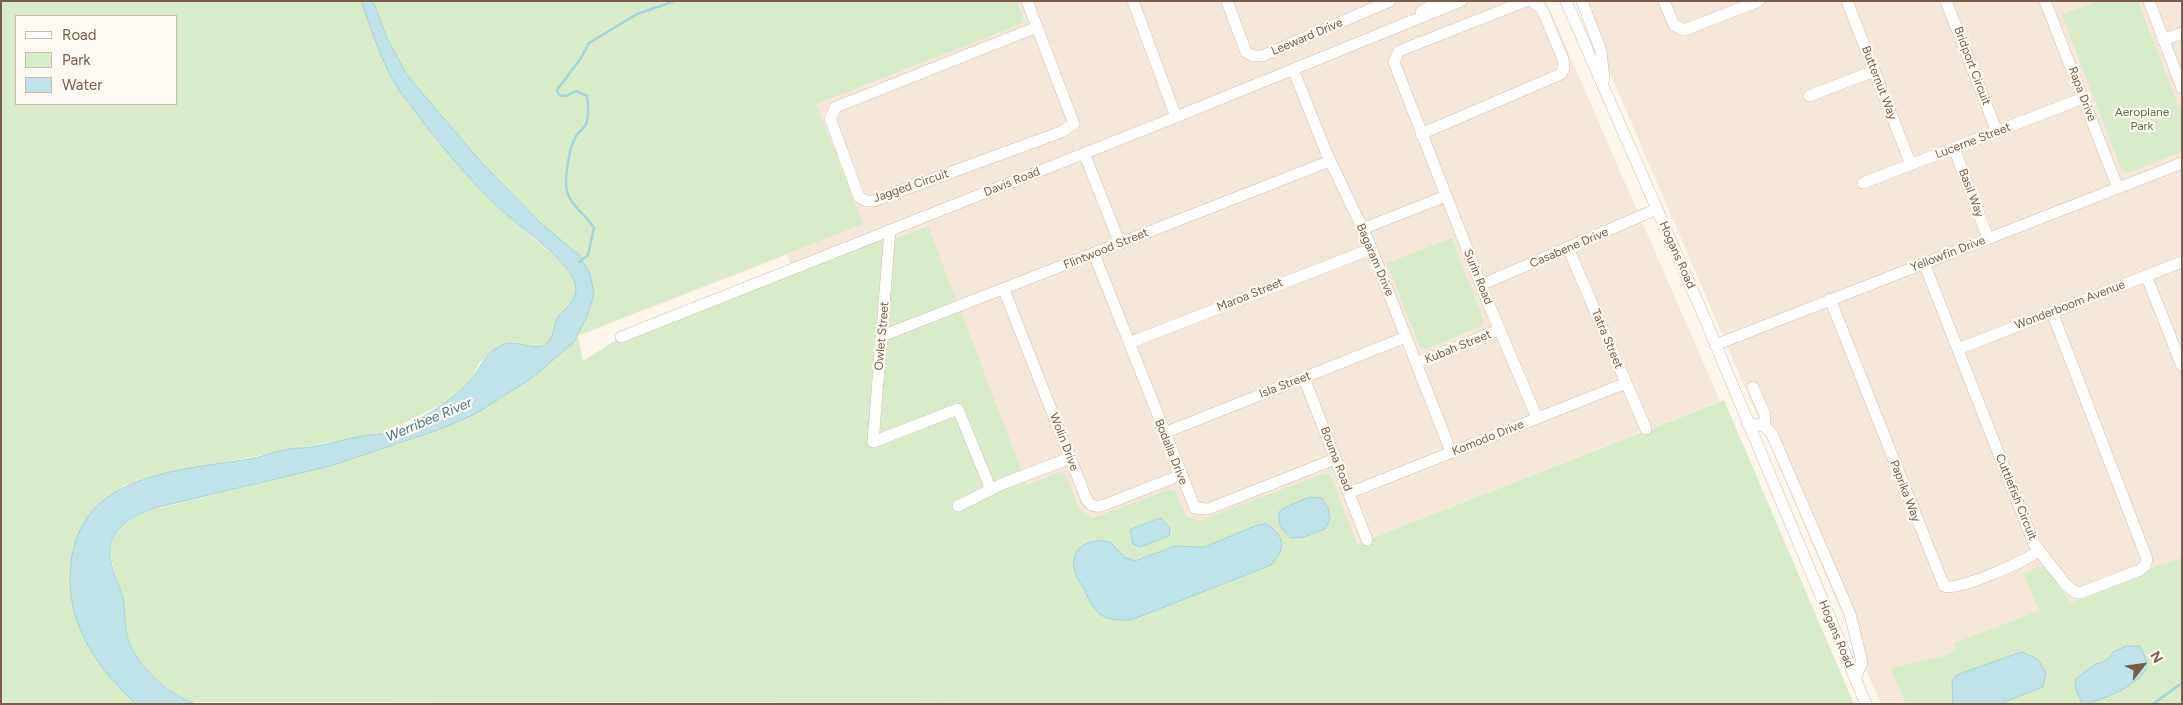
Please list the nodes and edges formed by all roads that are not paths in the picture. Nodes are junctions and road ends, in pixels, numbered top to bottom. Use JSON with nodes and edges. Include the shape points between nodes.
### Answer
{"nodes":[{"id":1,"x":1027,"y":1,"type":"edge"},
{"id":2,"x":1132,"y":1,"type":"edge"},
{"id":3,"x":1227,"y":1,"type":"edge"},
{"id":4,"x":1390,"y":1,"type":"edge"},
{"id":5,"x":1439,"y":1,"type":"edge"},
{"id":6,"x":1461,"y":1,"type":"edge"},
{"id":7,"x":1526,"y":1,"type":"edge"},
{"id":8,"x":1532,"y":1,"type":"edge"},
{"id":9,"x":1566,"y":1,"type":"edge"},
{"id":10,"x":1582,"y":1,"type":"edge"},
{"id":11,"x":1664,"y":1,"type":"edge"},
{"id":12,"x":1759,"y":1,"type":"edge"},
{"id":13,"x":1847,"y":1,"type":"edge"},
{"id":14,"x":1946,"y":1,"type":"edge"},
{"id":15,"x":2045,"y":1,"type":"edge"},
{"id":16,"x":2149,"y":1,"type":"edge"},
{"id":17,"x":1403,"y":24,"type":"junction"},
{"id":18,"x":1037,"y":27,"type":"junction"},
{"id":19,"x":2182,"y":33,"type":"edge"},
{"id":20,"x":2163,"y":40,"type":"junction"},
{"id":21,"x":1293,"y":69,"type":"junction"},
{"id":22,"x":1874,"y":70,"type":"junction"},
{"id":23,"x":1605,"y":88,"type":"junction"},
{"id":24,"x":2182,"y":88,"type":"edge"},
{"id":25,"x":1809,"y":96,"type":"dead end"},
{"id":26,"x":2083,"y":98,"type":"junction"},
{"id":27,"x":1176,"y":117,"type":"junction"},
{"id":28,"x":1997,"y":132,"type":"junction"},
{"id":29,"x":1422,"y":134,"type":"junction"},
{"id":30,"x":1954,"y":148,"type":"junction"},
{"id":31,"x":1084,"y":153,"type":"junction"},
{"id":32,"x":1330,"y":161,"type":"junction"},
{"id":33,"x":2182,"y":163,"type":"edge"},
{"id":34,"x":1911,"y":165,"type":"junction"},
{"id":35,"x":1863,"y":183,"type":"dead end"},
{"id":36,"x":2118,"y":188,"type":"junction"},
{"id":37,"x":1446,"y":196,"type":"junction"},
{"id":38,"x":1657,"y":210,"type":"junction"},
{"id":39,"x":1362,"y":229,"type":"junction"},
{"id":40,"x":890,"y":230,"type":"junction"},
{"id":41,"x":1988,"y":238,"type":"junction"},
{"id":42,"x":1120,"y":244,"type":"junction"},
{"id":43,"x":1568,"y":248,"type":"junction"},
{"id":44,"x":1371,"y":249,"type":"junction"},
{"id":45,"x":1094,"y":254,"type":"junction"},
{"id":46,"x":2182,"y":262,"type":"edge"},
{"id":47,"x":1924,"y":263,"type":"junction"},
{"id":48,"x":2146,"y":275,"type":"junction"},
{"id":49,"x":1480,"y":285,"type":"junction"},
{"id":50,"x":1004,"y":290,"type":"junction"},
{"id":51,"x":1830,"y":299,"type":"junction"},
{"id":52,"x":2052,"y":312,"type":"junction"},
{"id":53,"x":1499,"y":330,"type":"junction"},
{"id":54,"x":882,"y":336,"type":"junction"},
{"id":55,"x":621,"y":337,"type":"dead end"},
{"id":56,"x":1406,"y":337,"type":"junction"},
{"id":57,"x":1129,"y":343,"type":"junction"},
{"id":58,"x":1715,"y":345,"type":"junction"},
{"id":59,"x":1958,"y":349,"type":"junction"},
{"id":60,"x":1416,"y":363,"type":"junction"},
{"id":61,"x":2182,"y":366,"type":"edge"},
{"id":62,"x":1304,"y":378,"type":"junction"},
{"id":63,"x":1626,"y":383,"type":"junction"},
{"id":64,"x":1753,"y":387,"type":"dead end"},
{"id":65,"x":1537,"y":418,"type":"junction"},
{"id":66,"x":1748,"y":423,"type":"junction"},
{"id":67,"x":1764,"y":426,"type":"junction"},
{"id":68,"x":1646,"y":429,"type":"dead end"},
{"id":69,"x":1164,"y":433,"type":"junction"},
{"id":70,"x":1451,"y":452,"type":"junction"},
{"id":71,"x":1070,"y":458,"type":"junction"},
{"id":72,"x":1335,"y":459,"type":"junction"},
{"id":73,"x":1181,"y":475,"type":"junction"},
{"id":74,"x":991,"y":490,"type":"junction"},
{"id":75,"x":1349,"y":493,"type":"junction"},
{"id":76,"x":958,"y":506,"type":"dead end"},
{"id":77,"x":1368,"y":540,"type":"dead end"},
{"id":78,"x":2038,"y":551,"type":"junction"},
{"id":79,"x":1855,"y":679,"type":"junction"},
{"id":80,"x":1866,"y":704,"type":"edge"}],
"edges":[{"from":1,"to":18,"type":"street","name":"Jagged Circuit"},
{"from":2,"to":27,"type":"street"},
{"from":3,"to":4,"type":"street","name":"Leeward Drive","via":[[1246,52],[1253,56],[1262,56]]},
{"from":5,"to":17,"type":"street","name":"Davis Road"},
{"from":6,"to":17,"type":"street","name":"Davis Road"},
{"from":7,"to":29,"type":"street","name":"Surin Road","via":[[1397,53],[1395,67]]},
{"from":8,"to":29,"type":"street","via":[[1543,11],[1563,59],[1561,74]]},
{"from":9,"to":23,"type":"street","name":"Hogans Road"},
{"from":10,"to":23,"type":"street","name":"Hogans Road","via":[[1601,51]]},
{"from":11,"to":12,"type":"street","via":[[1672,22],[1678,28],[1689,29]]},
{"from":13,"to":22,"type":"street","name":"Butternut Way"},
{"from":14,"to":28,"type":"street","name":"Bridport Circuit"},
{"from":15,"to":26,"type":"street","name":"Rapa Drive"},
{"from":16,"to":20,"type":"street"},
{"from":17,"to":21,"type":"street","name":"Davis Road"},
{"from":18,"to":18,"type":"street","name":"Jagged Circuit","via":[[1074,124],[1061,132],[873,201],[859,197],[830,118],[836,107]]},
{"from":19,"to":20,"type":"street"},
{"from":20,"to":24,"type":"street"},
{"from":21,"to":27,"type":"street","name":"Davis Road"},
{"from":21,"to":32,"type":"street","name":"Bagaram Drive"},
{"from":22,"to":25,"type":"street"},
{"from":22,"to":34,"type":"street","name":"Butternut Way"},
{"from":23,"to":38,"type":"street","name":"Hogans Road"},
{"from":26,"to":28,"type":"street","name":"Lucerne Street"},
{"from":26,"to":36,"type":"street","name":"Rapa Drive"},
{"from":27,"to":31,"type":"street","name":"Davis Road"},
{"from":28,"to":30,"type":"street","name":"Lucerne Street"},
{"from":29,"to":37,"type":"street","name":"Surin Road"},
{"from":30,"to":34,"type":"street","name":"Lucerne Street"},
{"from":30,"to":41,"type":"street","name":"Basil Way"},
{"from":31,"to":40,"type":"street","name":"Davis Road"},
{"from":31,"to":42,"type":"street"},
{"from":32,"to":39,"type":"street","name":"Bagaram Drive"},
{"from":32,"to":42,"type":"street","name":"Flintwood Street"},
{"from":33,"to":36,"type":"street","name":"Yellowfin Drive"},
{"from":34,"to":35,"type":"street","name":"Lucerne Street"},
{"from":36,"to":41,"type":"street","name":"Yellowfin Drive"},
{"from":37,"to":39,"type":"street"},
{"from":37,"to":49,"type":"street","name":"Surin Road"},
{"from":38,"to":43,"type":"street","name":"Casabene Drive"},
{"from":38,"to":58,"type":"street","name":"Hogans Road"},
{"from":39,"to":44,"type":"street","name":"Bagaram Drive"},
{"from":40,"to":54,"type":"street","name":"Owlet Street"},
{"from":40,"to":55,"type":"street","name":"Davis Road"},
{"from":41,"to":47,"type":"street","name":"Yellowfin Drive"},
{"from":42,"to":45,"type":"street","name":"Flintwood Street"},
{"from":43,"to":49,"type":"street","name":"Casabene Drive"},
{"from":43,"to":63,"type":"street","name":"Tatra Street"},
{"from":44,"to":56,"type":"street","name":"Bagaram Drive"},
{"from":44,"to":57,"type":"street","name":"Maroa Street"},
{"from":45,"to":50,"type":"street","name":"Flintwood Street"},
{"from":45,"to":57,"type":"street","name":"Bodalla Drive"},
{"from":46,"to":48,"type":"street","name":"Wonderboom Avenue"},
{"from":47,"to":51,"type":"street","name":"Yellowfin Drive"},
{"from":47,"to":59,"type":"street","name":"Cuttlefish Circuit"},
{"from":48,"to":52,"type":"street","name":"Wonderboom Avenue"},
{"from":48,"to":61,"type":"street"},
{"from":49,"to":53,"type":"street","name":"Surin Road"},
{"from":50,"to":54,"type":"street","name":"Flintwood Street"},
{"from":50,"to":71,"type":"street","name":"Wolin Drive"},
{"from":51,"to":58,"type":"street","name":"Yellowfin Drive"},
{"from":51,"to":78,"type":"street","name":"Paprika Way","via":[[1944,586],[1956,587],[2020,562]]},
{"from":52,"to":59,"type":"street","name":"Wonderboom Avenue"},
{"from":52,"to":78,"type":"street","name":"Cuttlefish Circuit","via":[[2147,559],[2140,570],[2080,593],[2067,586]]},
{"from":53,"to":60,"type":"street","name":"Kubah Street"},
{"from":53,"to":65,"type":"street","name":"Surin Road"},
{"from":54,"to":74,"type":"street","name":"Owlet Street","via":[[873,442],[958,409]]},
{"from":56,"to":60,"type":"street","name":"Bagaram Drive"},
{"from":56,"to":62,"type":"street","name":"Isla Street"},
{"from":57,"to":69,"type":"street","name":"Bodalla Drive"},
{"from":58,"to":66,"type":"street","name":"Hogans Road"},
{"from":59,"to":78,"type":"street","name":"Cuttlefish Circuit"},
{"from":60,"to":70,"type":"street","name":"Bagaram Drive"},
{"from":62,"to":69,"type":"street","name":"Isla Street"},
{"from":62,"to":72,"type":"street","name":"Bouma Road"},
{"from":63,"to":65,"type":"street","name":"Komodo Drive"},
{"from":63,"to":68,"type":"street","name":"Tatra Street"},
{"from":64,"to":67,"type":"street","via":[[1765,415]]},
{"from":65,"to":70,"type":"street","name":"Komodo Drive"},
{"from":66,"to":67,"type":"street"},
{"from":66,"to":79,"type":"street","name":"Hogans Road"},
{"from":67,"to":79,"type":"street","name":"Hogans Road","via":[[1774,437],[1850,614],[1862,662]]},
{"from":69,"to":73,"type":"street","name":"Bodalla Drive"},
{"from":70,"to":75,"type":"street","name":"Komodo Drive"},
{"from":71,"to":73,"type":"street","name":"Wolin Drive","via":[[1086,498],[1094,506]]},
{"from":71,"to":74,"type":"street"},
{"from":72,"to":73,"type":"street","name":"Bodalla Drive","via":[[1204,510],[1193,505]]},
{"from":72,"to":75,"type":"street","name":"Bouma Road"},
{"from":74,"to":76,"type":"street"},
{"from":75,"to":77,"type":"street","name":"Bouma Road"},
{"from":79,"to":80,"type":"street","name":"Hogans Road"}]}
